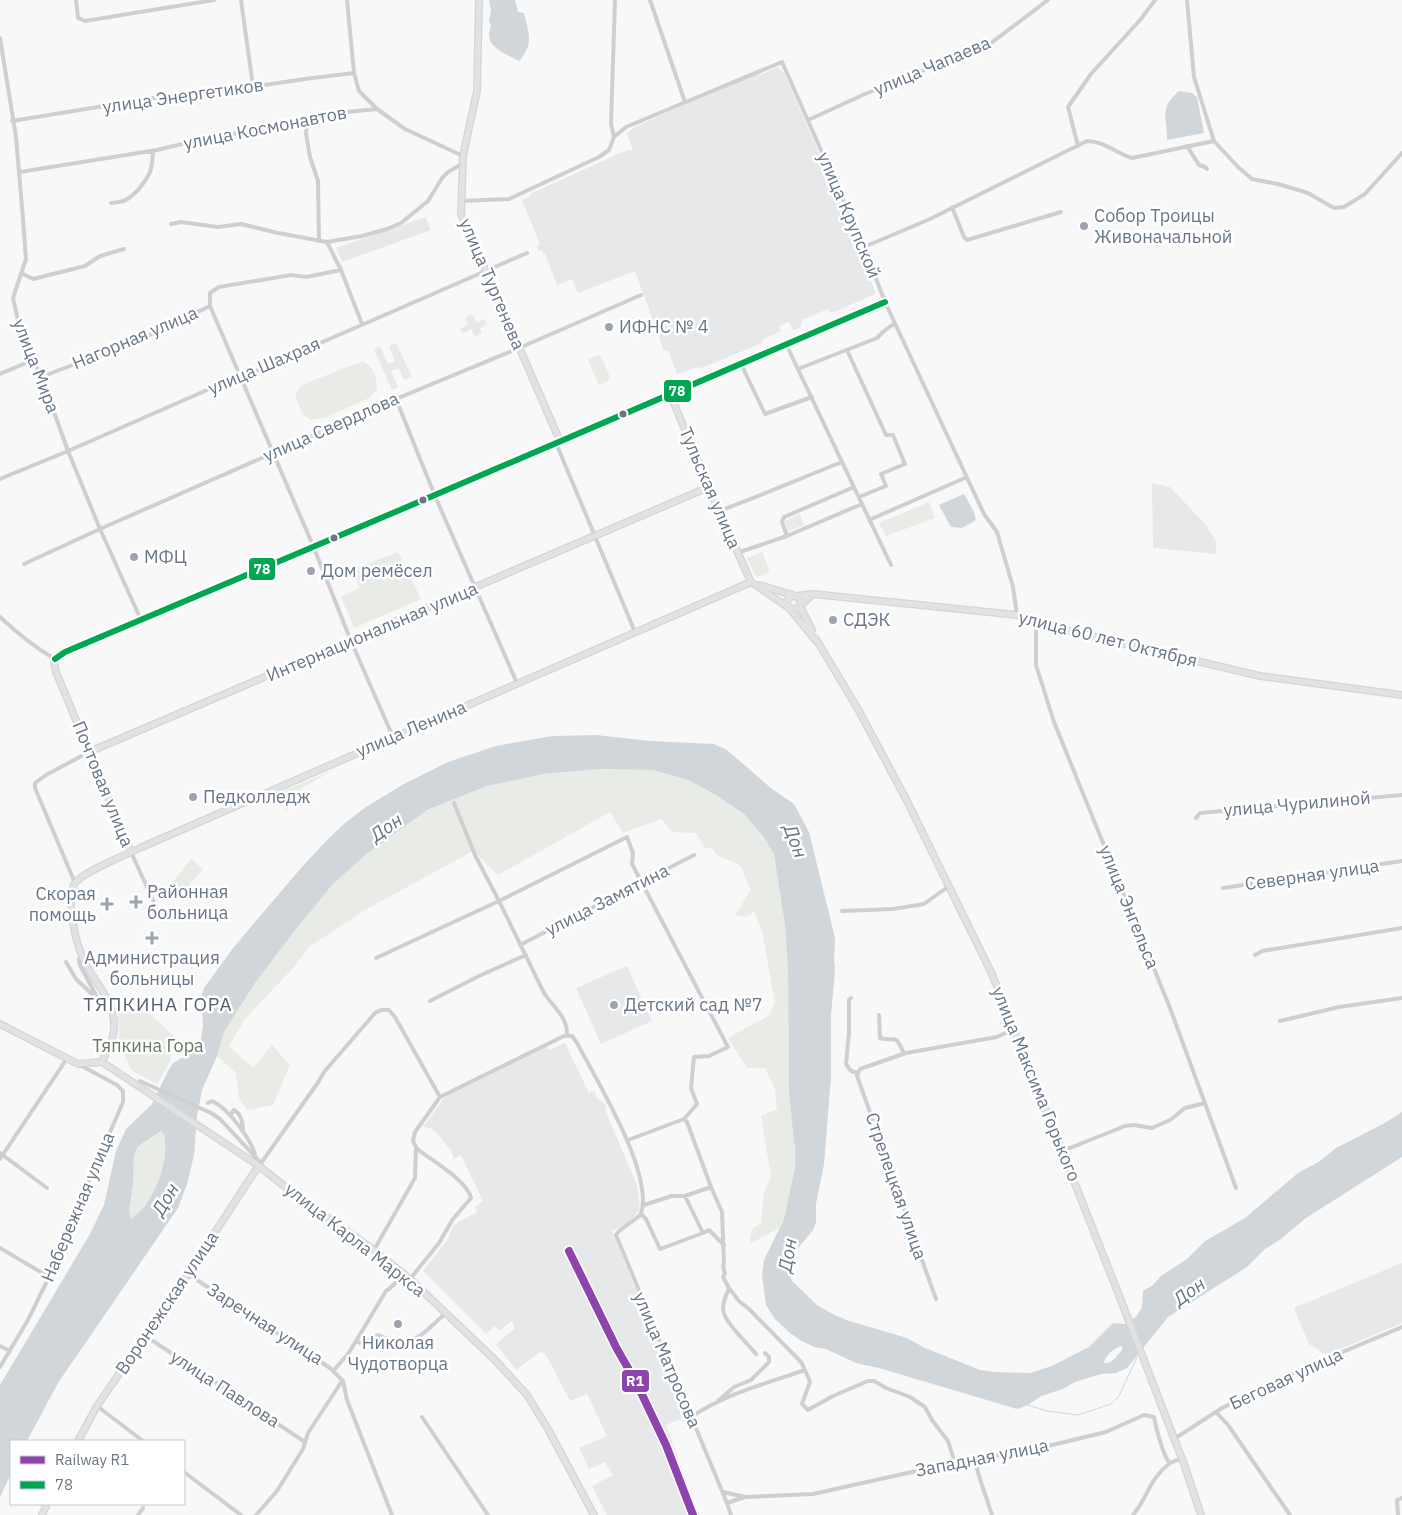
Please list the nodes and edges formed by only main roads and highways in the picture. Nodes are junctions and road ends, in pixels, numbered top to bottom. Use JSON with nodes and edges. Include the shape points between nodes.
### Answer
{"nodes":[{"id":1,"x":479,"y":0,"type":"edge"},
{"id":2,"x":558,"y":442,"type":"junction"},
{"id":3,"x":709,"y":487,"type":"junction"},
{"id":4,"x":751,"y":582,"type":"junction"},
{"id":5,"x":813,"y":594,"type":"junction"},
{"id":6,"x":794,"y":596,"type":"junction"},
{"id":7,"x":800,"y":606,"type":"junction"},
{"id":8,"x":789,"y":608,"type":"junction"},
{"id":9,"x":818,"y":642,"type":"junction"},
{"id":10,"x":1402,"y":695,"type":"edge"},
{"id":11,"x":89,"y":752,"type":"junction"},
{"id":12,"x":131,"y":852,"type":"junction"},
{"id":13,"x":0,"y":1024,"type":"edge"},
{"id":14,"x":102,"y":1062,"type":"junction"},
{"id":15,"x":260,"y":1165,"type":"junction"},
{"id":16,"x":79,"y":1440,"type":"edge"},
{"id":17,"x":594,"y":1515,"type":"edge"},
{"id":18,"x":1201,"y":1515,"type":"edge"}],
"edges":[{"from":1,"to":2,"type":"main road","name":"улица Тургенева","via":[[477,91],[463,156],[461,214]]},
{"from":2,"to":3,"type":"main road","name":"Тульская улица","via":[[670,394]]},
{"from":2,"to":11,"type":"main road","name":"Почтовая улица","via":[[65,652],[55,659],[56,672]]},
{"from":3,"to":4,"type":"main road","name":"Тульская улица"},
{"from":3,"to":11,"type":"main road","name":"Интернациональная улица"},
{"from":4,"to":6,"type":"main road"},
{"from":4,"to":8,"type":"main road"},
{"from":4,"to":12,"type":"main road","name":"улица Ленина"},
{"from":5,"to":6,"type":"main road","name":"улица 60 лет Октября"},
{"from":5,"to":7,"type":"main road"},
{"from":5,"to":10,"type":"main road","name":"улица 60 лет Октября","via":[[1017,615],[1036,624],[1260,676]]},
{"from":6,"to":7,"type":"main road","via":[[800,600]]},
{"from":6,"to":8,"type":"main road","via":[[787,601]]},
{"from":7,"to":8,"type":"main road","via":[[794,610]]},
{"from":7,"to":9,"type":"main road","name":"улица Максима Горького"},
{"from":8,"to":9,"type":"main road","name":"улица Максима Горького"},
{"from":9,"to":18,"type":"main road","name":"улица Максима Горького","via":[[906,799],[992,974],[1116,1286]]},
{"from":11,"to":12,"type":"main road","name":"Почтовая улица"},
{"from":12,"to":14,"type":"main road","name":"улица Ленина","via":[[86,874],[75,883],[72,894],[71,910],[82,958],[112,1010],[115,1031]]},
{"from":13,"to":14,"type":"main road","via":[[66,1060],[78,1064]]},
{"from":14,"to":15,"type":"main road","name":"улица Карла Маркса"},
{"from":15,"to":16,"type":"main road","name":"Воронежская улица","via":[[96,1406]]},
{"from":15,"to":17,"type":"main road","name":"улица Карла Маркса","via":[[297,1196],[405,1274],[500,1365],[527,1395]]}]}
